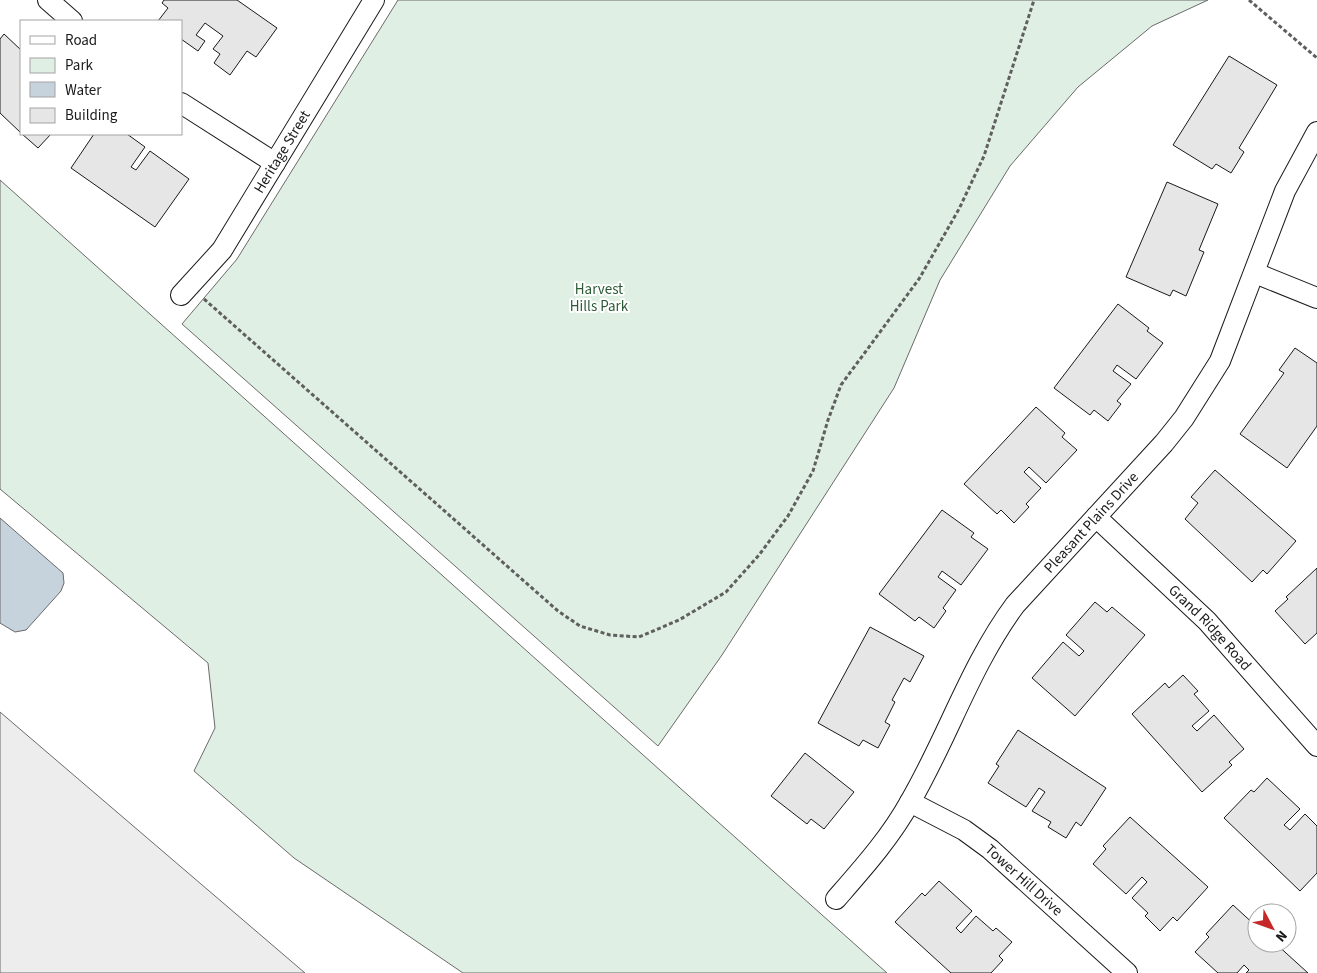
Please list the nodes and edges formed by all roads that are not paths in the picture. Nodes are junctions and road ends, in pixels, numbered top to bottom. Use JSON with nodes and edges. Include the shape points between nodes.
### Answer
{"nodes":[{"id":1,"x":48,"y":0,"type":"edge"},
{"id":2,"x":374,"y":0,"type":"edge"},
{"id":3,"x":71,"y":20,"type":"edge"},
{"id":4,"x":182,"y":104,"type":"edge"},
{"id":5,"x":1317,"y":132,"type":"edge"},
{"id":6,"x":275,"y":163,"type":"junction"},
{"id":7,"x":1255,"y":273,"type":"junction"},
{"id":8,"x":185,"y":290,"type":"road end"},
{"id":9,"x":1317,"y":298,"type":"edge"},
{"id":10,"x":1096,"y":516,"type":"junction"},
{"id":11,"x":1317,"y":746,"type":"edge"},
{"id":12,"x":910,"y":802,"type":"junction"},
{"id":13,"x":836,"y":899,"type":"dead end"},
{"id":14,"x":1127,"y":973,"type":"edge"}],
"edges":[{"from":1,"to":3,"type":"street"},
{"from":2,"to":6,"type":"street","name":"Heritage Street"},
{"from":4,"to":6,"type":"street"},
{"from":5,"to":7,"type":"street","name":"Pleasant Plains Drive","via":[[1285,191]]},
{"from":6,"to":8,"type":"street","name":"Heritage Street","via":[[222,250]]},
{"from":7,"to":9,"type":"street"},
{"from":7,"to":10,"type":"street","name":"Pleasant Plains Drive","via":[[1227,345],[1196,400],[1164,443]]},
{"from":10,"to":11,"type":"street","name":"Grand Ridge Road","via":[[1207,621]]},
{"from":10,"to":12,"type":"street","name":"Pleasant Plains Drive","via":[[998,627],[976,665]]},
{"from":12,"to":13,"type":"street","name":"Pleasant Plains Drive","via":[[872,858]]},
{"from":12,"to":14,"type":"street","name":"Tower Hill Drive","via":[[964,830],[990,849]]}]}
